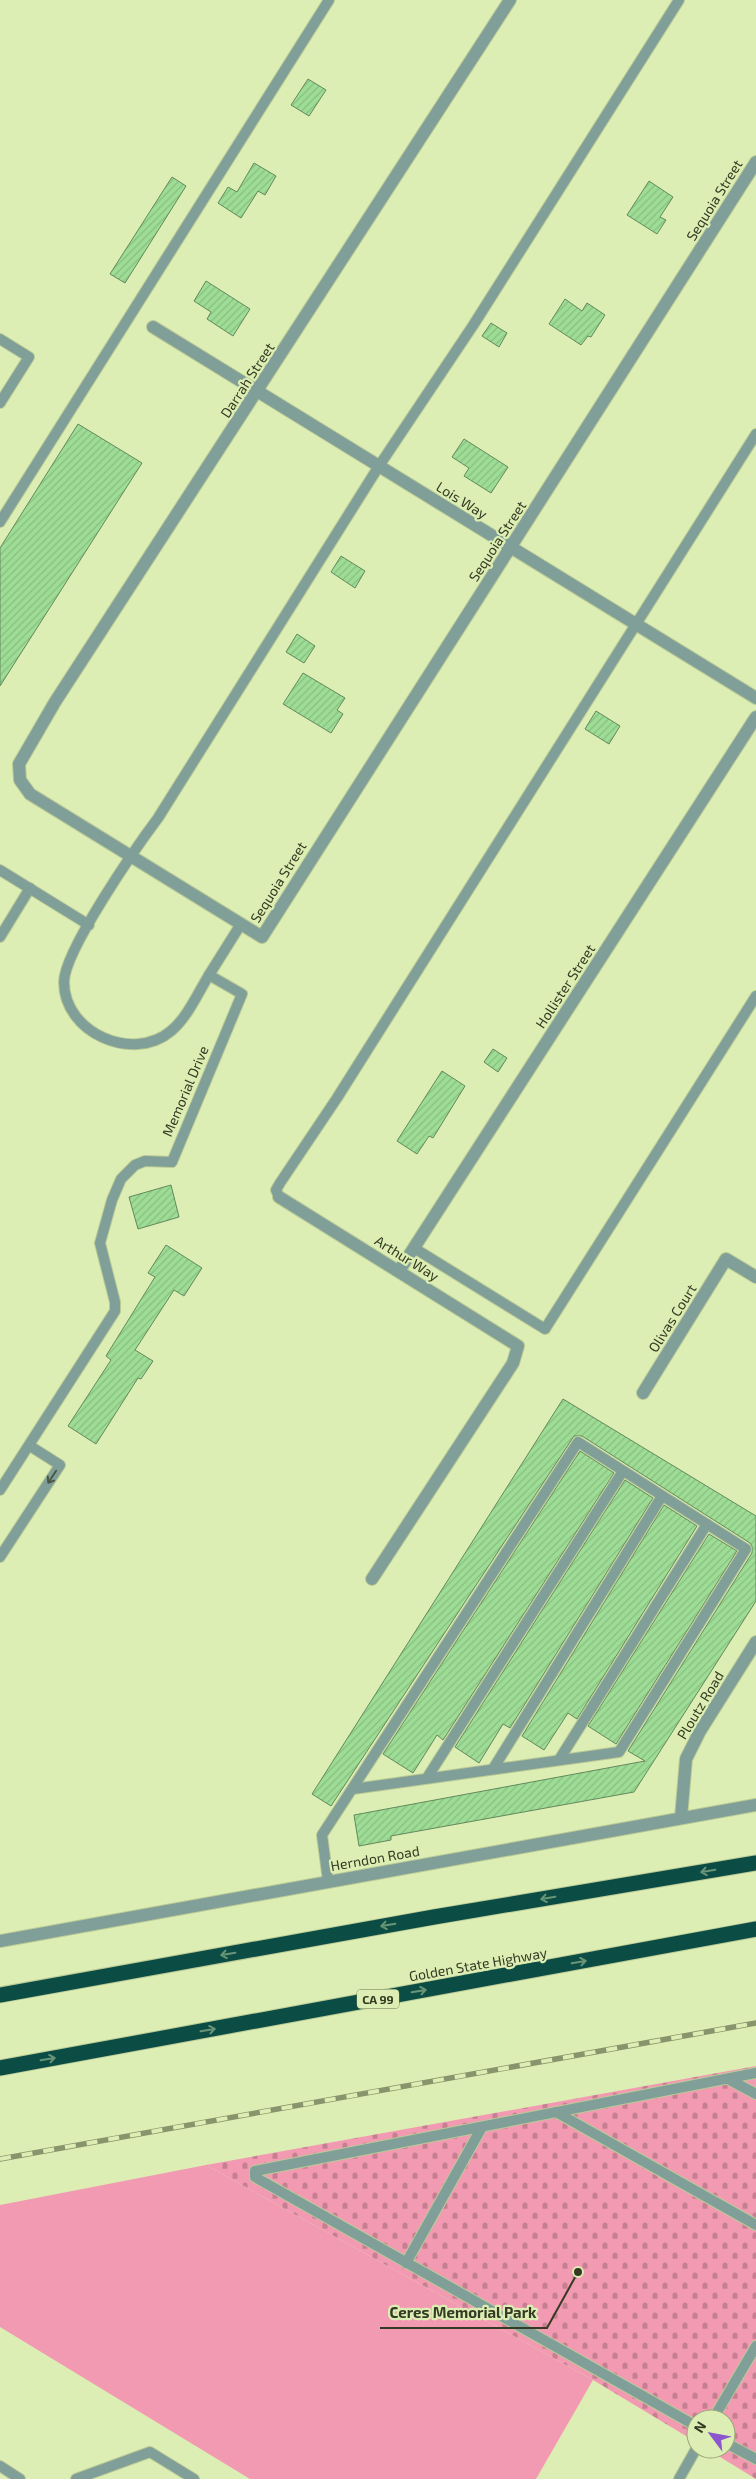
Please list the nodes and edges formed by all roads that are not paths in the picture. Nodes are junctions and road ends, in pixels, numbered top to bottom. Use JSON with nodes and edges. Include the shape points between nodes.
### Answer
{"nodes":[{"id":1,"x":329,"y":0,"type":"edge"},
{"id":2,"x":510,"y":0,"type":"edge"},
{"id":3,"x":679,"y":0,"type":"edge"},
{"id":4,"x":756,"y":162,"type":"edge"},
{"id":5,"x":153,"y":327,"type":"dead end"},
{"id":6,"x":0,"y":339,"type":"edge"},
{"id":7,"x":258,"y":391,"type":"junction"},
{"id":8,"x":0,"y":403,"type":"edge"},
{"id":9,"x":756,"y":434,"type":"edge"},
{"id":10,"x":380,"y":466,"type":"junction"},
{"id":11,"x":0,"y":522,"type":"edge"},
{"id":12,"x":511,"y":548,"type":"junction"},
{"id":13,"x":636,"y":624,"type":"junction"},
{"id":14,"x":756,"y":698,"type":"edge"},
{"id":15,"x":756,"y":717,"type":"edge"},
{"id":16,"x":131,"y":855,"type":"junction"},
{"id":17,"x":0,"y":870,"type":"edge"},
{"id":18,"x":30,"y":888,"type":"junction"},
{"id":19,"x":241,"y":924,"type":"junction"},
{"id":20,"x":89,"y":925,"type":"junction"},
{"id":21,"x":0,"y":937,"type":"edge"},
{"id":22,"x":209,"y":975,"type":"junction"},
{"id":23,"x":756,"y":996,"type":"edge"},
{"id":24,"x":279,"y":1198,"type":"joint"},
{"id":25,"x":414,"y":1248,"type":"junction"},
{"id":26,"x":399,"y":1271,"type":"junction"},
{"id":27,"x":756,"y":1277,"type":"edge"},
{"id":28,"x":643,"y":1394,"type":"dead end"},
{"id":29,"x":30,"y":1446,"type":"junction"},
{"id":30,"x":623,"y":1471,"type":"junction"},
{"id":31,"x":0,"y":1490,"type":"edge"},
{"id":32,"x":662,"y":1496,"type":"junction"},
{"id":33,"x":707,"y":1524,"type":"junction"},
{"id":34,"x":0,"y":1557,"type":"edge"},
{"id":35,"x":372,"y":1579,"type":"dead end"},
{"id":36,"x":756,"y":1642,"type":"edge"},
{"id":37,"x":559,"y":1760,"type":"junction"},
{"id":38,"x":493,"y":1769,"type":"junction"},
{"id":39,"x":427,"y":1778,"type":"junction"},
{"id":40,"x":352,"y":1789,"type":"junction"},
{"id":41,"x":756,"y":1805,"type":"edge"},
{"id":42,"x":682,"y":1818,"type":"junction"},
{"id":43,"x":756,"y":1863,"type":"edge"},
{"id":44,"x":328,"y":1881,"type":"junction"},
{"id":45,"x":756,"y":1929,"type":"edge"},
{"id":46,"x":0,"y":1941,"type":"edge"},
{"id":47,"x":0,"y":1995,"type":"edge"},
{"id":48,"x":0,"y":2068,"type":"edge"},
{"id":49,"x":756,"y":2073,"type":"edge"},
{"id":50,"x":728,"y":2079,"type":"junction"},
{"id":51,"x":756,"y":2094,"type":"edge"},
{"id":52,"x":556,"y":2112,"type":"junction"},
{"id":53,"x":482,"y":2127,"type":"junction"},
{"id":54,"x":756,"y":2225,"type":"edge"},
{"id":55,"x":406,"y":2263,"type":"junction"},
{"id":56,"x":756,"y":2346,"type":"edge"},
{"id":57,"x":719,"y":2409,"type":"edge"},
{"id":58,"x":686,"y":2420,"type":"edge"},
{"id":59,"x":736,"y":2448,"type":"edge"},
{"id":60,"x":690,"y":2459,"type":"edge"},
{"id":61,"x":756,"y":2459,"type":"edge"},
{"id":62,"x":0,"y":2466,"type":"edge"},
{"id":63,"x":20,"y":2479,"type":"edge"},
{"id":64,"x":76,"y":2479,"type":"edge"},
{"id":65,"x":194,"y":2479,"type":"edge"},
{"id":66,"x":679,"y":2479,"type":"edge"}],
"edges":[{"from":1,"to":11,"type":"lane"},
{"from":2,"to":7,"type":"street","name":"Darrah Street"},
{"from":3,"to":10,"type":"lane","via":[[496,291]]},
{"from":4,"to":12,"type":"street","name":"Sequoia Street"},
{"from":5,"to":7,"type":"street","name":"Lois Way"},
{"from":6,"to":8,"type":"lane","via":[[29,357]]},
{"from":7,"to":10,"type":"street","name":"Lois Way"},
{"from":7,"to":16,"type":"street","name":"Darrah Street","via":[[55,702],[19,764],[20,780],[30,794]]},
{"from":9,"to":13,"type":"lane"},
{"from":10,"to":12,"type":"street","name":"Lois Way"},
{"from":10,"to":16,"type":"lane","via":[[158,818]]},
{"from":12,"to":13,"type":"street","name":"Lois Way"},
{"from":12,"to":19,"type":"street","name":"Sequoia Street","via":[[262,936]]},
{"from":13,"to":14,"type":"street","name":"Lois Way"},
{"from":13,"to":24,"type":"lane","via":[[280,1183],[276,1190]]},
{"from":15,"to":25,"type":"street","name":"Hollister Street"},
{"from":16,"to":19,"type":"street"},
{"from":16,"to":20,"type":"lane"},
{"from":17,"to":18,"type":"lane"},
{"from":18,"to":20,"type":"lane"},
{"from":18,"to":21,"type":"lane"},
{"from":19,"to":22,"type":"lane"},
{"from":20,"to":22,"type":"lane","via":[[69,960],[64,981],[66,997],[73,1012],[101,1037],[125,1045],[148,1044],[171,1031]]},
{"from":22,"to":29,"type":"lane","name":"Memorial Drive","via":[[242,994],[172,1162],[145,1161],[120,1179],[100,1242],[114,1294],[115,1311]]},
{"from":23,"to":25,"type":"lane","via":[[546,1329]]},
{"from":24,"to":26,"type":"street","name":"Arthur Way"},
{"from":25,"to":26,"type":"street","name":"Hollister Street"},
{"from":26,"to":35,"type":"street","name":"Arthur Way","via":[[518,1346],[513,1363]]},
{"from":27,"to":28,"type":"street","name":"Olivas Court","via":[[726,1259]]},
{"from":29,"to":31,"type":"lane"},
{"from":29,"to":34,"type":"lane","one_way":true,"via":[[60,1465]]},
{"from":30,"to":32,"type":"lane"},
{"from":30,"to":39,"type":"lane"},
{"from":30,"to":40,"type":"lane","via":[[578,1442]]},
{"from":32,"to":33,"type":"lane"},
{"from":32,"to":38,"type":"lane"},
{"from":33,"to":37,"type":"lane"},
{"from":33,"to":37,"type":"lane","via":[[746,1549],[619,1752]]},
{"from":36,"to":42,"type":"street","name":"Ploutz Road","via":[[686,1759]]},
{"from":37,"to":38,"type":"lane"},
{"from":38,"to":39,"type":"lane"},
{"from":39,"to":40,"type":"lane"},
{"from":40,"to":44,"type":"lane","via":[[322,1835]]},
{"from":41,"to":42,"type":"street","name":"Herndon Road"},
{"from":42,"to":44,"type":"street","name":"Herndon Road"},
{"from":43,"to":47,"type":"highway","one_way":true},
{"from":44,"to":46,"type":"street","name":"Herndon Road"},
{"from":48,"to":45,"type":"highway","name":"Golden State Highway","number":"CA 99","one_way":true},
{"from":49,"to":50,"type":"lane"},
{"from":50,"to":51,"type":"lane"},
{"from":50,"to":52,"type":"lane"},
{"from":52,"to":53,"type":"lane"},
{"from":52,"to":54,"type":"lane"},
{"from":53,"to":55,"type":"lane"},
{"from":53,"to":55,"type":"lane","via":[[256,2172],[254,2177],[260,2181]]},
{"from":55,"to":58,"type":"lane"},
{"from":56,"to":57,"type":"lane"},
{"from":59,"to":61,"type":"lane"},
{"from":60,"to":66,"type":"lane"},
{"from":62,"to":63,"type":"lane"},
{"from":64,"to":65,"type":"lane","via":[[150,2452]]}]}
